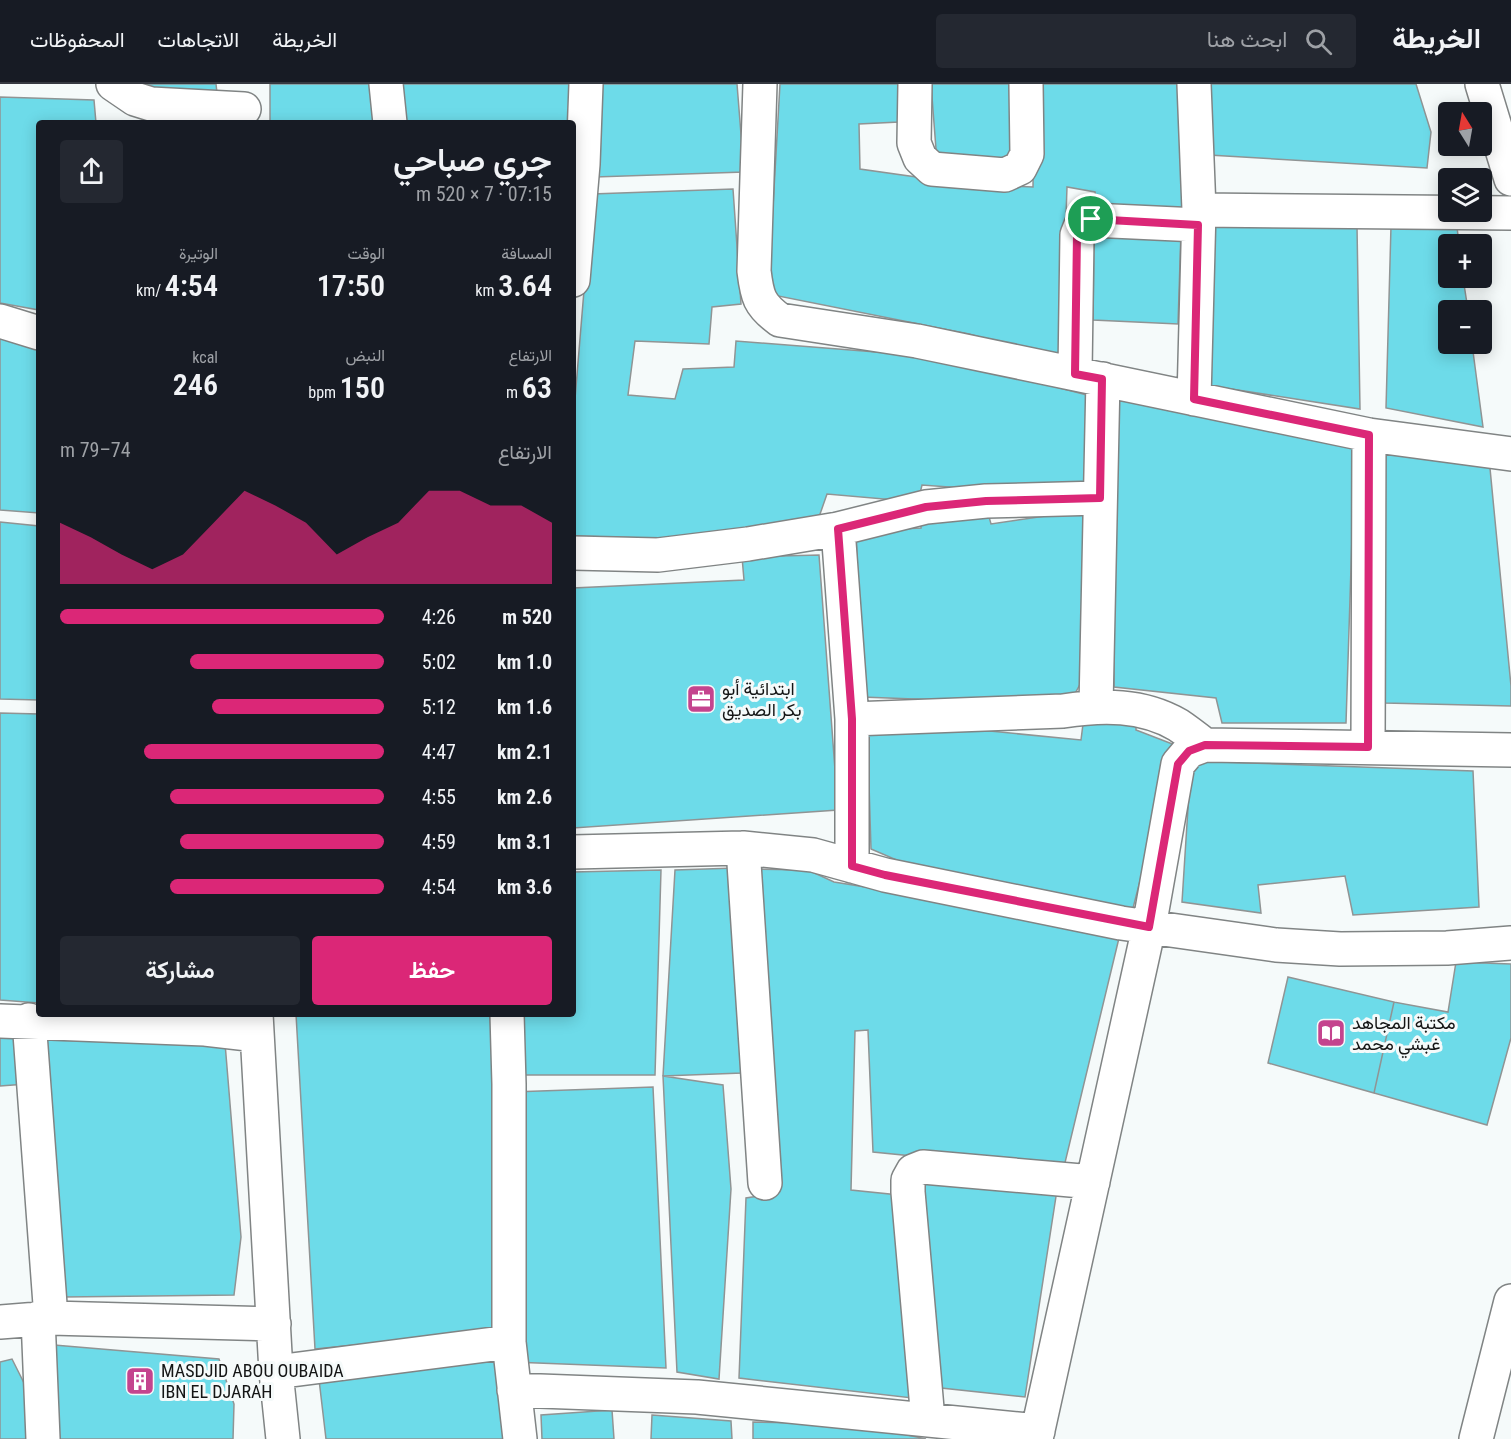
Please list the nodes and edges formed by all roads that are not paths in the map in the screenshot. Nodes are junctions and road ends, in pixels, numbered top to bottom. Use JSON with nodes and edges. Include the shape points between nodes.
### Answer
{"nodes":[{"id":1,"x":113,"y":84,"type":"edge"},
{"id":2,"x":386,"y":84,"type":"edge"},
{"id":3,"x":586,"y":84,"type":"edge"},
{"id":4,"x":760,"y":84,"type":"edge"},
{"id":5,"x":915,"y":84,"type":"edge"},
{"id":6,"x":1026,"y":84,"type":"edge"},
{"id":7,"x":1194,"y":84,"type":"edge"},
{"id":8,"x":1482,"y":84,"type":"edge"},
{"id":9,"x":244,"y":105,"type":"edge"},
{"id":10,"x":390,"y":120,"type":"edge"},
{"id":11,"x":1511,"y":179,"type":"edge"},
{"id":12,"x":1511,"y":213,"type":"edge"},
{"id":13,"x":1199,"y":217,"type":"junction"},
{"id":14,"x":576,"y":245,"type":"edge"},
{"id":15,"x":0,"y":321,"type":"edge"},
{"id":16,"x":36,"y":332,"type":"edge"},
{"id":17,"x":1089,"y":376,"type":"junction"},
{"id":18,"x":1194,"y":399,"type":"junction"},
{"id":19,"x":1369,"y":435,"type":"junction"},
{"id":20,"x":1511,"y":454,"type":"edge"},
{"id":21,"x":1100,"y":498,"type":"junction"},
{"id":22,"x":838,"y":529,"type":"junction"},
{"id":23,"x":576,"y":553,"type":"edge"},
{"id":24,"x":1096,"y":706,"type":"junction"},
{"id":25,"x":852,"y":719,"type":"junction"},
{"id":26,"x":1205,"y":745,"type":"junction"},
{"id":27,"x":1368,"y":747,"type":"junction"},
{"id":28,"x":1511,"y":750,"type":"edge"},
{"id":29,"x":742,"y":848,"type":"junction"},
{"id":30,"x":576,"y":852,"type":"edge"},
{"id":31,"x":852,"y":866,"type":"junction"},
{"id":32,"x":1149,"y":927,"type":"junction"},
{"id":33,"x":1511,"y":943,"type":"edge"},
{"id":34,"x":507,"y":1017,"type":"edge"},
{"id":35,"x":14,"y":1021,"type":"edge"},
{"id":36,"x":256,"y":1024,"type":"edge"},
{"id":37,"x":1093,"y":1182,"type":"junction"},
{"id":38,"x":765,"y":1183,"type":"dead end"},
{"id":39,"x":1511,"y":1301,"type":"edge"},
{"id":40,"x":44,"y":1318,"type":"junction"},
{"id":41,"x":0,"y":1322,"type":"edge"},
{"id":42,"x":274,"y":1324,"type":"junction"},
{"id":43,"x":509,"y":1342,"type":"junction"},
{"id":44,"x":276,"y":1372,"type":"junction"},
{"id":45,"x":514,"y":1390,"type":"junction"},
{"id":46,"x":928,"y":1420,"type":"junction"},
{"id":47,"x":1037,"y":1435,"type":"edge"},
{"id":48,"x":43,"y":1439,"type":"edge"},
{"id":49,"x":282,"y":1439,"type":"edge"},
{"id":50,"x":520,"y":1439,"type":"edge"},
{"id":51,"x":1476,"y":1439,"type":"edge"}],
"edges":[{"from":1,"to":9,"type":"street","via":[[135,99],[151,104]]},
{"from":2,"to":10,"type":"street"},
{"from":3,"to":14,"type":"street"},
{"from":4,"to":17,"type":"street","via":[[754,271],[757,296],[766,311],[780,320],[917,340]]},
{"from":5,"to":6,"type":"street","via":[[914,143],[920,158],[932,169],[1005,175],[1020,168],[1027,154]]},
{"from":7,"to":13,"type":"street"},
{"from":8,"to":11,"type":"street"},
{"from":12,"to":13,"type":"street"},
{"from":13,"to":17,"type":"street","via":[[1091,219],[1081,225],[1077,235]]},
{"from":13,"to":18,"type":"street"},
{"from":15,"to":16,"type":"street"},
{"from":17,"to":18,"type":"street"},
{"from":17,"to":21,"type":"street"},
{"from":18,"to":19,"type":"street"},
{"from":19,"to":20,"type":"street"},
{"from":19,"to":27,"type":"street"},
{"from":21,"to":22,"type":"street","via":[[926,507]]},
{"from":21,"to":24,"type":"street"},
{"from":22,"to":23,"type":"street","via":[[658,555]]},
{"from":22,"to":25,"type":"street"},
{"from":24,"to":25,"type":"street","via":[[1063,711]]},
{"from":24,"to":26,"type":"street","via":[[1149,713],[1178,725]]},
{"from":25,"to":31,"type":"street"},
{"from":26,"to":27,"type":"street"},
{"from":26,"to":32,"type":"street","via":[[1189,751],[1178,764]]},
{"from":27,"to":28,"type":"street"},
{"from":29,"to":30,"type":"street"},
{"from":29,"to":31,"type":"street","via":[[813,855]]},
{"from":29,"to":38,"type":"street"},
{"from":31,"to":32,"type":"street"},
{"from":32,"to":33,"type":"street","via":[[1340,950]]},
{"from":32,"to":37,"type":"street"},
{"from":34,"to":43,"type":"street"},
{"from":35,"to":36,"type":"street","via":[[205,1029]]},
{"from":35,"to":40,"type":"street"},
{"from":36,"to":42,"type":"street"},
{"from":37,"to":46,"type":"street","via":[[923,1167],[913,1171],[908,1192]]},
{"from":37,"to":47,"type":"street"},
{"from":39,"to":51,"type":"street"},
{"from":40,"to":41,"type":"street"},
{"from":40,"to":42,"type":"street"},
{"from":40,"to":48,"type":"street"},
{"from":42,"to":44,"type":"street"},
{"from":43,"to":44,"type":"street"},
{"from":43,"to":45,"type":"street"},
{"from":44,"to":49,"type":"street"},
{"from":45,"to":46,"type":"street","via":[[698,1397]]},
{"from":45,"to":50,"type":"street"},
{"from":46,"to":47,"type":"street"}]}
